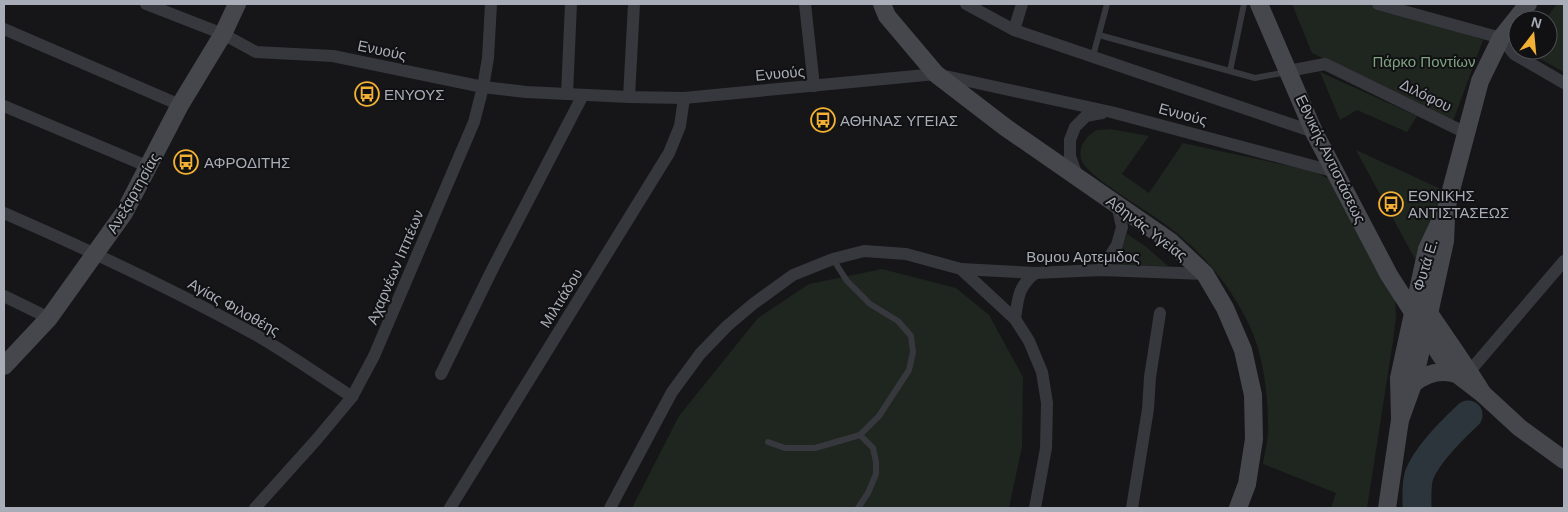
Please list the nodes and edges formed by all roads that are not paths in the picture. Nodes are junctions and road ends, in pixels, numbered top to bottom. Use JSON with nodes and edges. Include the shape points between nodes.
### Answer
{"nodes":[{"id":1,"x":146,"y":4,"type":"edge"},
{"id":2,"x":237,"y":4,"type":"edge"},
{"id":3,"x":491,"y":4,"type":"edge"},
{"id":4,"x":572,"y":4,"type":"edge"},
{"id":5,"x":634,"y":4,"type":"edge"},
{"id":6,"x":805,"y":4,"type":"edge"},
{"id":7,"x":882,"y":4,"type":"edge"},
{"id":8,"x":966,"y":4,"type":"edge"},
{"id":9,"x":1022,"y":4,"type":"edge"},
{"id":10,"x":1107,"y":4,"type":"edge"},
{"id":11,"x":1244,"y":4,"type":"edge"},
{"id":12,"x":1259,"y":4,"type":"edge"},
{"id":13,"x":1378,"y":4,"type":"edge"},
{"id":14,"x":1528,"y":4,"type":"edge"},
{"id":15,"x":4,"y":29,"type":"edge"},
{"id":16,"x":1014,"y":30,"type":"junction"},
{"id":17,"x":223,"y":34,"type":"junction"},
{"id":18,"x":1099,"y":35,"type":"junction"},
{"id":19,"x":1501,"y":38,"type":"junction"},
{"id":20,"x":1094,"y":56,"type":"junction"},
{"id":21,"x":1230,"y":71,"type":"junction"},
{"id":22,"x":1288,"y":71,"type":"junction"},
{"id":23,"x":936,"y":74,"type":"junction"},
{"id":24,"x":1564,"y":83,"type":"edge"},
{"id":25,"x":814,"y":86,"type":"junction"},
{"id":26,"x":483,"y":87,"type":"junction"},
{"id":27,"x":567,"y":94,"type":"junction"},
{"id":28,"x":583,"y":95,"type":"junction"},
{"id":29,"x":629,"y":97,"type":"junction"},
{"id":30,"x":684,"y":98,"type":"junction"},
{"id":31,"x":180,"y":105,"type":"junction"},
{"id":32,"x":4,"y":106,"type":"edge"},
{"id":33,"x":1111,"y":112,"type":"junction"},
{"id":34,"x":1314,"y":132,"type":"junction"},
{"id":35,"x":1466,"y":133,"type":"junction"},
{"id":36,"x":149,"y":167,"type":"junction"},
{"id":37,"x":1336,"y":172,"type":"junction"},
{"id":38,"x":1077,"y":176,"type":"junction"},
{"id":39,"x":1117,"y":204,"type":"junction"},
{"id":40,"x":4,"y":213,"type":"edge"},
{"id":41,"x":96,"y":254,"type":"junction"},
{"id":42,"x":833,"y":259,"type":"junction"},
{"id":43,"x":1564,"y":261,"type":"edge"},
{"id":44,"x":961,"y":269,"type":"junction"},
{"id":45,"x":1101,"y":270,"type":"junction"},
{"id":46,"x":1036,"y":273,"type":"junction"},
{"id":47,"x":1205,"y":274,"type":"junction"},
{"id":48,"x":4,"y":296,"type":"edge"},
{"id":49,"x":1420,"y":312,"type":"junction"},
{"id":50,"x":1160,"y":313,"type":"dead end"},
{"id":51,"x":49,"y":318,"type":"junction"},
{"id":52,"x":1015,"y":319,"type":"junction"},
{"id":53,"x":1425,"y":332,"type":"junction"},
{"id":54,"x":4,"y":366,"type":"edge"},
{"id":55,"x":1463,"y":373,"type":"junction"},
{"id":56,"x":441,"y":374,"type":"dead end"},
{"id":57,"x":1413,"y":384,"type":"junction"},
{"id":58,"x":352,"y":396,"type":"junction"},
{"id":59,"x":1400,"y":420,"type":"junction"},
{"id":60,"x":860,"y":435,"type":"junction"},
{"id":61,"x":768,"y":442,"type":"dead end"},
{"id":62,"x":1564,"y":460,"type":"edge"},
{"id":63,"x":255,"y":508,"type":"edge"},
{"id":64,"x":450,"y":508,"type":"edge"},
{"id":65,"x":610,"y":508,"type":"edge"},
{"id":66,"x":858,"y":508,"type":"edge"},
{"id":67,"x":1035,"y":508,"type":"edge"},
{"id":68,"x":1132,"y":508,"type":"edge"},
{"id":69,"x":1238,"y":508,"type":"edge"},
{"id":70,"x":1387,"y":508,"type":"edge"}],
"edges":[{"from":1,"to":17,"type":"street","name":"Ενυούς"},
{"from":2,"to":17,"type":"street","name":"Ανεξαρτησίας"},
{"from":3,"to":26,"type":"street","name":"Αχαρνέων Ιππέων"},
{"from":4,"to":27,"type":"street"},
{"from":5,"to":29,"type":"street"},
{"from":6,"to":25,"type":"street"},
{"from":7,"to":23,"type":"street","name":"Αθηνάς Υγείας","via":[[887,16]]},
{"from":8,"to":16,"type":"street"},
{"from":9,"to":16,"type":"street"},
{"from":10,"to":18,"type":"lane"},
{"from":11,"to":21,"type":"lane"},
{"from":12,"to":22,"type":"street","name":"Εθνικής Αντιστάσεως"},
{"from":13,"to":19,"type":"street"},
{"from":14,"to":19,"type":"street","name":"Φυτά Ε."},
{"from":15,"to":31,"type":"street"},
{"from":16,"to":20,"type":"street"},
{"from":17,"to":26,"type":"street","name":"Ενυούς","via":[[256,52],[333,56]]},
{"from":17,"to":31,"type":"street","name":"Ανεξαρτησίας"},
{"from":18,"to":20,"type":"lane"},
{"from":18,"to":21,"type":"lane"},
{"from":19,"to":24,"type":"street","via":[[1514,54]]},
{"from":19,"to":35,"type":"street","name":"Φυτά Ε.","via":[[1480,82]]},
{"from":20,"to":34,"type":"street"},
{"from":21,"to":22,"type":"lane","via":[[1254,78]]},
{"from":22,"to":34,"type":"street","name":"Εθνικής Αντιστάσεως"},
{"from":22,"to":35,"type":"street","name":"Διλόφου","via":[[1325,64]]},
{"from":23,"to":25,"type":"street","name":"Ενυούς"},
{"from":23,"to":33,"type":"street","name":"Ενυούς"},
{"from":23,"to":38,"type":"street","name":"Αθηνάς Υγείας"},
{"from":25,"to":30,"type":"street","name":"Ενυούς"},
{"from":26,"to":27,"type":"street","name":"Ενυούς"},
{"from":26,"to":58,"type":"street","name":"Αχαρνέων Ιππέων","via":[[474,122],[457,163],[374,356]]},
{"from":27,"to":28,"type":"street","name":"Ενυούς"},
{"from":28,"to":29,"type":"street","name":"Ενυούς"},
{"from":28,"to":56,"type":"street"},
{"from":29,"to":30,"type":"street","name":"Ενυούς"},
{"from":30,"to":64,"type":"street","name":"Μιλτιάδου","via":[[680,126],[669,153]]},
{"from":31,"to":36,"type":"street","name":"Ανεξαρτησίας"},
{"from":32,"to":36,"type":"street"},
{"from":33,"to":37,"type":"street","name":"Ενυούς"},
{"from":33,"to":38,"type":"street","via":[[1086,116],[1075,127],[1070,140],[1070,156]]},
{"from":34,"to":37,"type":"street","name":"Εθνικής Αντιστάσεως"},
{"from":35,"to":49,"type":"street","name":"Φυτά Ε.","via":[[1446,209],[1445,241]]},
{"from":36,"to":41,"type":"street","name":"Ανεξαρτησίας","via":[[124,213]]},
{"from":37,"to":49,"type":"street","name":"Εθνικής Αντιστάσεως","via":[[1390,275]]},
{"from":38,"to":39,"type":"street","name":"Αθηνάς Υγείας"},
{"from":39,"to":45,"type":"street","via":[[1122,228],[1117,245]]},
{"from":39,"to":47,"type":"street","name":"Αθηνάς Υγείας","via":[[1171,242]]},
{"from":40,"to":41,"type":"street","name":"Αγίας Φιλοθέης"},
{"from":41,"to":51,"type":"street","name":"Ανεξαρτησίας"},
{"from":41,"to":58,"type":"street","name":"Αγίας Φιλοθέης","via":[[258,336]]},
{"from":42,"to":44,"type":"street","name":"Βομου Αρτεμιδος","via":[[864,251],[906,254]]},
{"from":42,"to":60,"type":"lane","via":[[870,304],[898,321],[910,336],[913,352],[909,370],[879,416]]},
{"from":42,"to":65,"type":"street","name":"Βομου Αρτεμιδος","via":[[793,275],[727,326],[700,354],[672,392]]},
{"from":43,"to":55,"type":"street"},
{"from":44,"to":46,"type":"street","name":"Βομου Αρτεμιδος"},
{"from":44,"to":52,"type":"street"},
{"from":45,"to":46,"type":"street","name":"Βομου Αρτεμιδος"},
{"from":45,"to":47,"type":"street","name":"Βομου Αρτεμιδος"},
{"from":46,"to":52,"type":"street","via":[[1024,282]]},
{"from":47,"to":69,"type":"street","name":"Αθηνάς Υγείας","via":[[1225,308],[1243,350],[1253,395],[1254,439],[1247,484]]},
{"from":48,"to":51,"type":"street"},
{"from":49,"to":53,"type":"street","name":"Εθνικής Αντιστάσεως"},
{"from":49,"to":55,"type":"street","name":"Εθνικής Αντιστάσεως"},
{"from":49,"to":59,"type":"street","name":"Φυτά Ε.","via":[[1399,378]]},
{"from":50,"to":68,"type":"street"},
{"from":51,"to":54,"type":"street","name":"Ανεξαρτησίας"},
{"from":52,"to":67,"type":"street","via":[[1042,372],[1047,403],[1046,448]]},
{"from":53,"to":55,"type":"street","name":"Εθνικής Αντιστάσεως","via":[[1441,356]]},
{"from":53,"to":57,"type":"street","name":"Φυτά Ε."},
{"from":55,"to":57,"type":"street","via":[[1427,374]]},
{"from":55,"to":62,"type":"street","name":"Εθνικής Αντιστάσεως","via":[[1532,437]]},
{"from":57,"to":59,"type":"street","name":"Φυτά Ε."},
{"from":58,"to":63,"type":"street","name":"Αχαρνέων Ιππέων"},
{"from":59,"to":70,"type":"street","name":"Φυτά Ε."},
{"from":60,"to":61,"type":"lane","via":[[815,448],[785,448]]},
{"from":60,"to":66,"type":"lane","via":[[873,448],[876,474]]}]}
